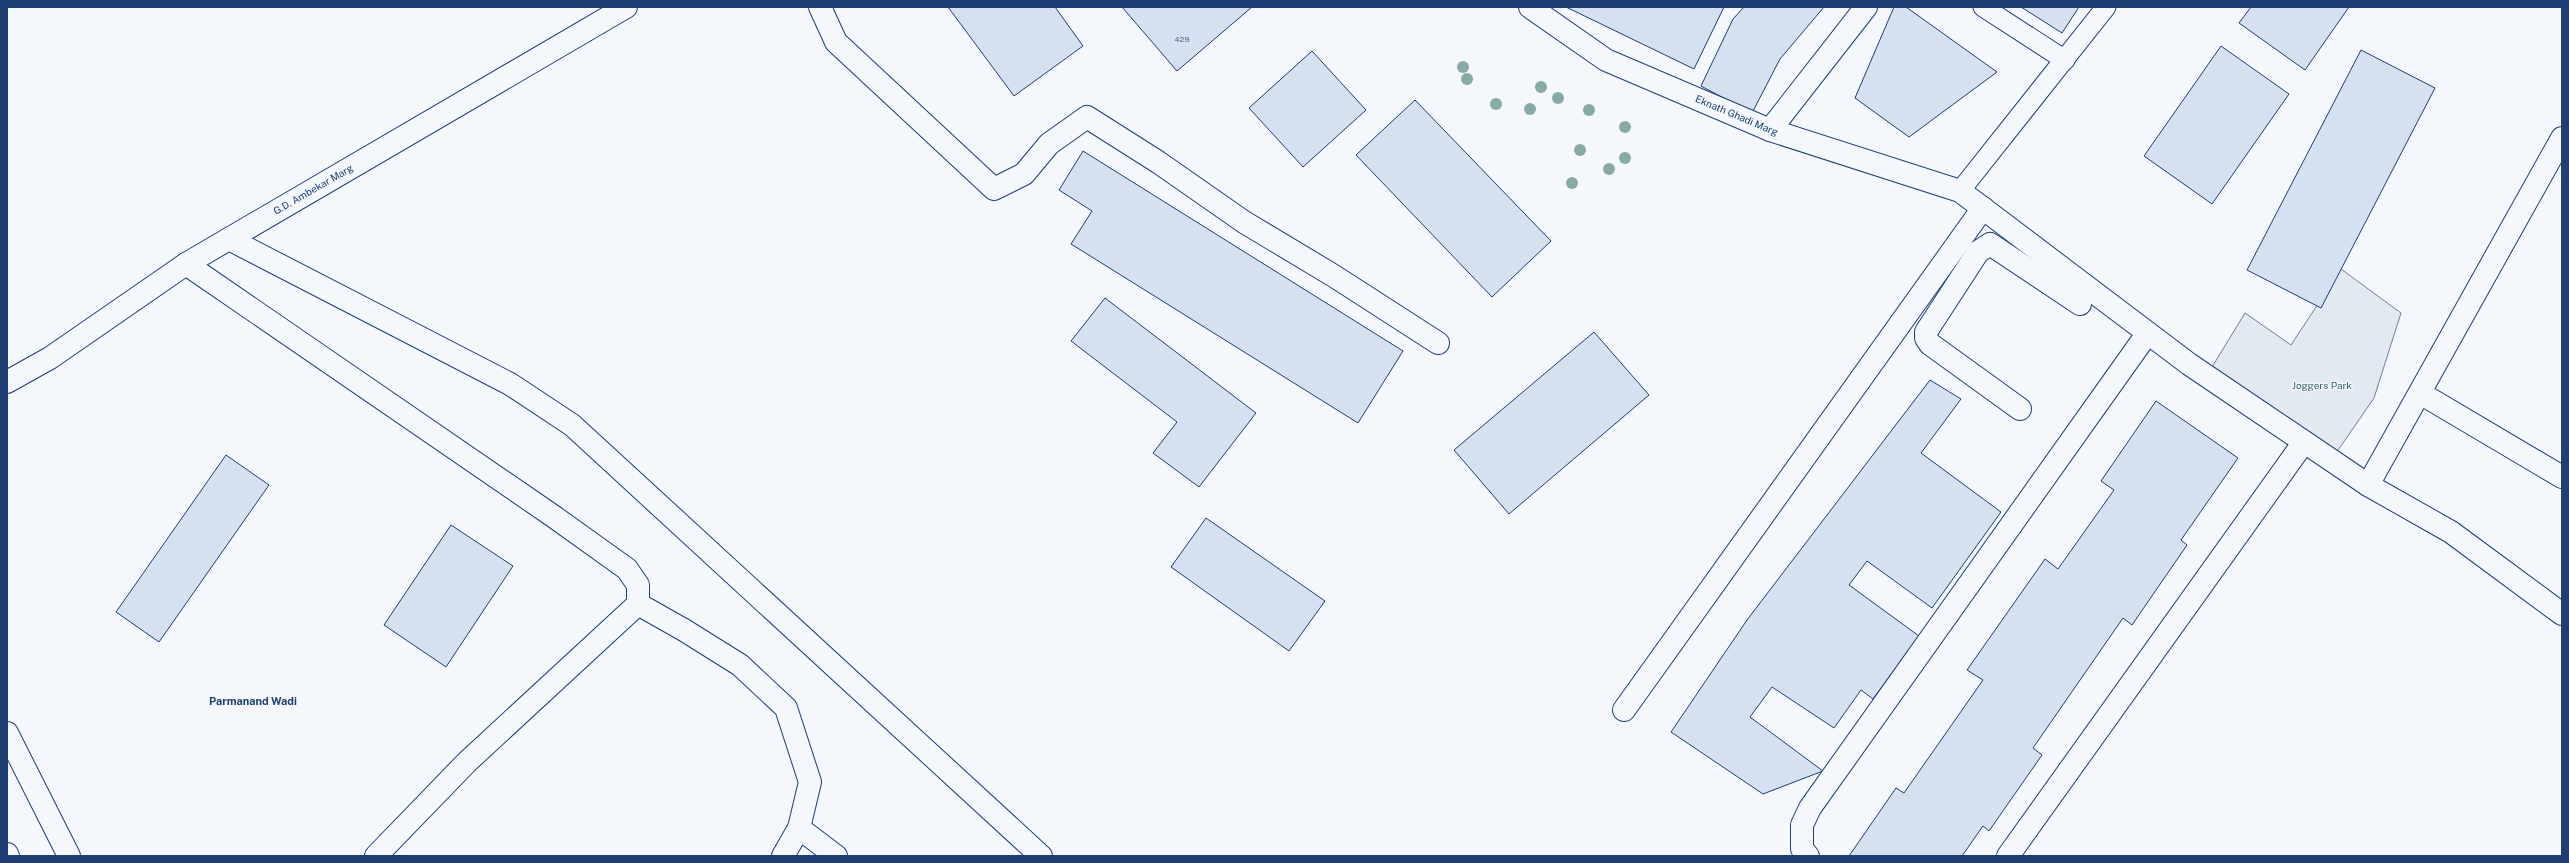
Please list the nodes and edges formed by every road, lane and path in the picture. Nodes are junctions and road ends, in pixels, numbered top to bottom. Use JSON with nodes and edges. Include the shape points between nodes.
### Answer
{"nodes":[{"id":1,"x":626,"y":7,"type":"edge"},
{"id":2,"x":820,"y":7,"type":"edge"},
{"id":3,"x":1530,"y":7,"type":"edge"},
{"id":4,"x":1866,"y":7,"type":"edge"},
{"id":5,"x":1983,"y":7,"type":"edge"},
{"id":6,"x":2106,"y":7,"type":"edge"},
{"id":7,"x":2065,"y":60,"type":"junction"},
{"id":8,"x":1770,"y":130,"type":"junction"},
{"id":9,"x":2562,"y":138,"type":"edge"},
{"id":10,"x":1960,"y":191,"type":"junction"},
{"id":11,"x":1990,"y":214,"type":"junction"},
{"id":12,"x":229,"y":239,"type":"junction"},
{"id":13,"x":1990,"y":244,"type":"junction"},
{"id":14,"x":2038,"y":263,"type":"junction"},
{"id":15,"x":186,"y":264,"type":"junction"},
{"id":16,"x":2080,"y":304,"type":"dead end"},
{"id":17,"x":1912,"y":307,"type":"junction"},
{"id":18,"x":1934,"y":321,"type":"junction"},
{"id":19,"x":2147,"y":334,"type":"junction"},
{"id":20,"x":1438,"y":343,"type":"dead end"},
{"id":21,"x":7,"y":382,"type":"edge"},
{"id":22,"x":2420,"y":393,"type":"junction"},
{"id":23,"x":2020,"y":409,"type":"dead end"},
{"id":24,"x":2304,"y":442,"type":"junction"},
{"id":25,"x":2562,"y":476,"type":"edge"},
{"id":26,"x":2368,"y":485,"type":"junction"},
{"id":27,"x":638,"y":604,"type":"junction"},
{"id":28,"x":2562,"y":614,"type":"edge"},
{"id":29,"x":1624,"y":710,"type":"dead end"},
{"id":30,"x":7,"y":733,"type":"edge"},
{"id":31,"x":799,"y":828,"type":"junction"},
{"id":32,"x":69,"y":856,"type":"edge"},
{"id":33,"x":376,"y":856,"type":"edge"},
{"id":34,"x":783,"y":856,"type":"edge"},
{"id":35,"x":836,"y":856,"type":"edge"},
{"id":36,"x":1041,"y":856,"type":"edge"},
{"id":37,"x":1808,"y":856,"type":"edge"},
{"id":38,"x":2008,"y":856,"type":"edge"}],
"edges":[{"from":1,"to":12,"type":"street","name":"G.D. Ambekar Marg"},
{"from":2,"to":20,"type":"street","via":[[836,42],[994,189],[1024,174],[1049,144],[1087,117],[1158,162],[1244,222]]},
{"from":3,"to":8,"type":"street","name":"Eknath Ghadi Marg","via":[[1606,60]]},
{"from":4,"to":8,"type":"street"},
{"from":5,"to":7,"type":"lane"},
{"from":6,"to":7,"type":"lane"},
{"from":7,"to":10,"type":"lane"},
{"from":8,"to":10,"type":"street","name":"Eknath Ghadi Marg"},
{"from":9,"to":22,"type":"street"},
{"from":10,"to":11,"type":"street","name":"Eknath Ghadi Marg"},
{"from":11,"to":13,"type":"street"},
{"from":11,"to":14,"type":"street","name":"Eknath Ghadi Marg"},
{"from":11,"to":17,"type":"street"},
{"from":12,"to":15,"type":"street","name":"G.D. Ambekar Marg"},
{"from":12,"to":36,"type":"street","via":[[510,384],[572,425]]},
{"from":13,"to":14,"type":"street"},
{"from":13,"to":18,"type":"street","via":[[1978,252]]},
{"from":14,"to":16,"type":"street"},
{"from":14,"to":19,"type":"street"},
{"from":15,"to":21,"type":"street","name":"G.D. Ambekar Marg","via":[[50,358]]},
{"from":15,"to":27,"type":"street","via":[[627,569],[638,585]]},
{"from":17,"to":18,"type":"street"},
{"from":17,"to":29,"type":"street"},
{"from":18,"to":23,"type":"street","via":[[1926,332],[1930,344]]},
{"from":19,"to":24,"type":"street"},
{"from":19,"to":37,"type":"street","via":[[1810,808],[1802,825],[1802,849]]},
{"from":22,"to":25,"type":"street"},
{"from":22,"to":26,"type":"street"},
{"from":24,"to":26,"type":"street"},
{"from":24,"to":38,"type":"street"},
{"from":26,"to":28,"type":"street","via":[[2451,532]]},
{"from":27,"to":31,"type":"street","via":[[740,665],[786,708],[810,782]]},
{"from":27,"to":33,"type":"street","via":[[467,762]]},
{"from":30,"to":32,"type":"street"},
{"from":31,"to":34,"type":"street"},
{"from":31,"to":35,"type":"street"}]}
